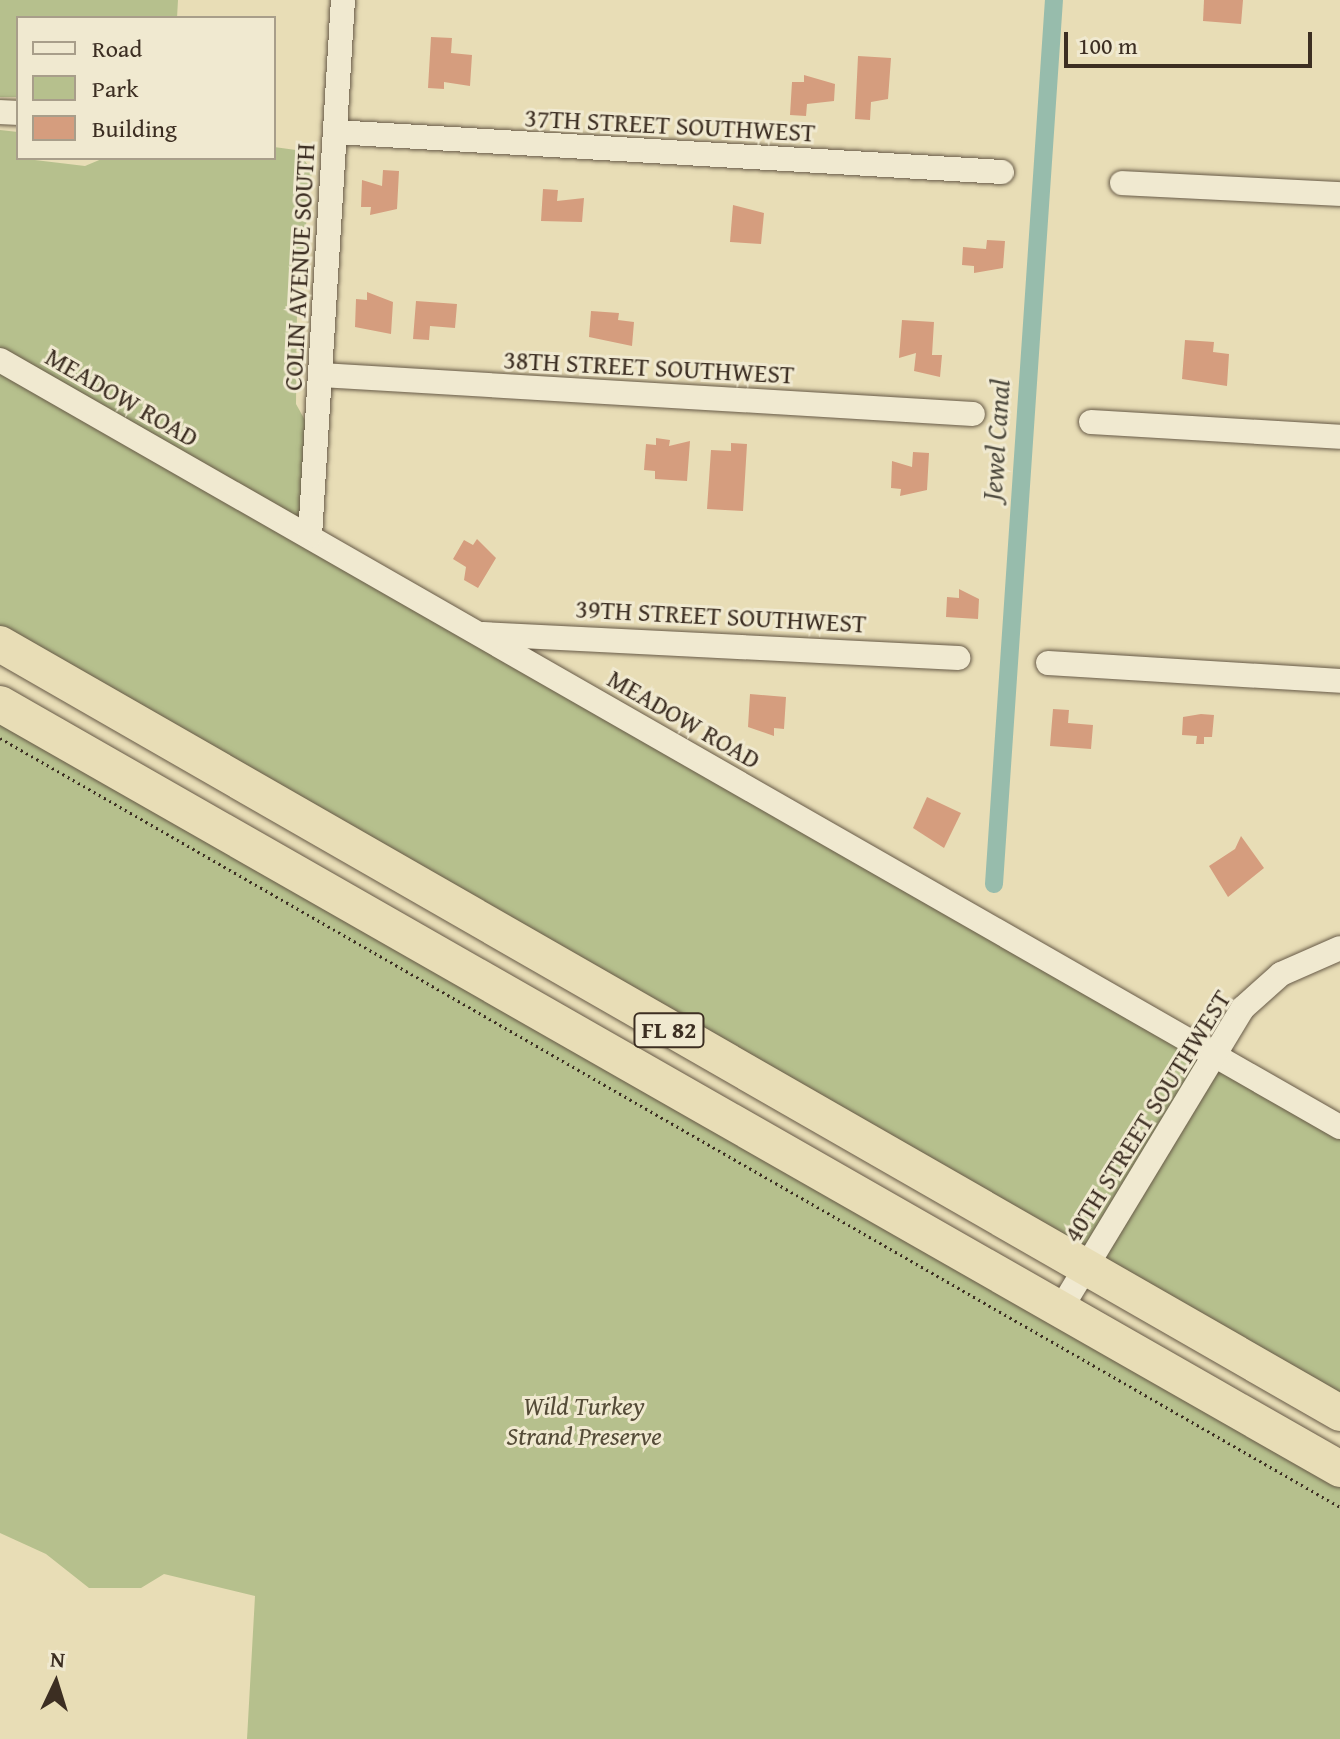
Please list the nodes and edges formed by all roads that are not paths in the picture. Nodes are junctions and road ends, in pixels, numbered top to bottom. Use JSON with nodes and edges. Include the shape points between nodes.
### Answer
{"nodes":[{"id":1,"x":343,"y":0,"type":"edge"},
{"id":2,"x":335,"y":132,"type":"junction"},
{"id":3,"x":1002,"y":172,"type":"dead end"},
{"id":4,"x":1122,"y":183,"type":"dead end"},
{"id":5,"x":1340,"y":194,"type":"edge"},
{"id":6,"x":0,"y":360,"type":"edge"},
{"id":7,"x":321,"y":375,"type":"junction"},
{"id":8,"x":973,"y":414,"type":"dead end"},
{"id":9,"x":1091,"y":422,"type":"dead end"},
{"id":10,"x":1340,"y":437,"type":"edge"},
{"id":11,"x":310,"y":536,"type":"junction"},
{"id":12,"x":481,"y":634,"type":"junction"},
{"id":13,"x":0,"y":644,"type":"edge"},
{"id":14,"x":958,"y":658,"type":"dead end"},
{"id":15,"x":1048,"y":663,"type":"dead end"},
{"id":16,"x":1340,"y":681,"type":"edge"},
{"id":17,"x":0,"y":682,"type":"edge"},
{"id":18,"x":0,"y":704,"type":"edge"},
{"id":19,"x":161,"y":740,"type":"junction"},
{"id":20,"x":172,"y":802,"type":"junction"},
{"id":21,"x":485,"y":924,"type":"junction"},
{"id":22,"x":1340,"y":948,"type":"edge"},
{"id":23,"x":1213,"y":1056,"type":"junction"},
{"id":24,"x":1340,"y":1127,"type":"edge"},
{"id":25,"x":1086,"y":1267,"type":"junction"},
{"id":26,"x":1060,"y":1310,"type":"junction"},
{"id":27,"x":1340,"y":1413,"type":"edge"},
{"id":28,"x":1340,"y":1469,"type":"edge"}],
"edges":[{"from":1,"to":2,"type":"street","name":"COLIN AVENUE SOUTH"},
{"from":2,"to":3,"type":"street","name":"37TH STREET SOUTHWEST"},
{"from":2,"to":7,"type":"street","name":"COLIN AVENUE SOUTH"},
{"from":4,"to":5,"type":"street"},
{"from":6,"to":11,"type":"street","name":"MEADOW ROAD"},
{"from":7,"to":8,"type":"street","name":"38TH STREET SOUTHWEST"},
{"from":7,"to":11,"type":"street","name":"COLIN AVENUE SOUTH"},
{"from":9,"to":10,"type":"street"},
{"from":11,"to":12,"type":"street","name":"MEADOW ROAD"},
{"from":12,"to":14,"type":"street","name":"39TH STREET SOUTHWEST"},
{"from":12,"to":23,"type":"street","name":"MEADOW ROAD"},
{"from":13,"to":19,"type":"highway","number":"FL 82"},
{"from":15,"to":16,"type":"street"},
{"from":17,"to":19,"type":"highway","via":[[135,750]]},
{"from":18,"to":20,"type":"highway","number":"FL 82"},
{"from":19,"to":21,"type":"highway","number":"FL 82"},
{"from":20,"to":21,"type":"highway","via":[[199,792],[227,800],[442,919]]},
{"from":20,"to":26,"type":"highway","number":"FL 82"},
{"from":21,"to":25,"type":"highway","number":"FL 82"},
{"from":22,"to":23,"type":"street","name":"40TH STREET SOUTHWEST","via":[[1303,961],[1261,990]]},
{"from":23,"to":24,"type":"street","name":"MEADOW ROAD"},
{"from":23,"to":25,"type":"street","name":"40TH STREET SOUTHWEST"},
{"from":25,"to":26,"type":"street","name":"40TH STREET SOUTHWEST"},
{"from":25,"to":27,"type":"highway","number":"FL 82"},
{"from":26,"to":28,"type":"highway","number":"FL 82"}]}
